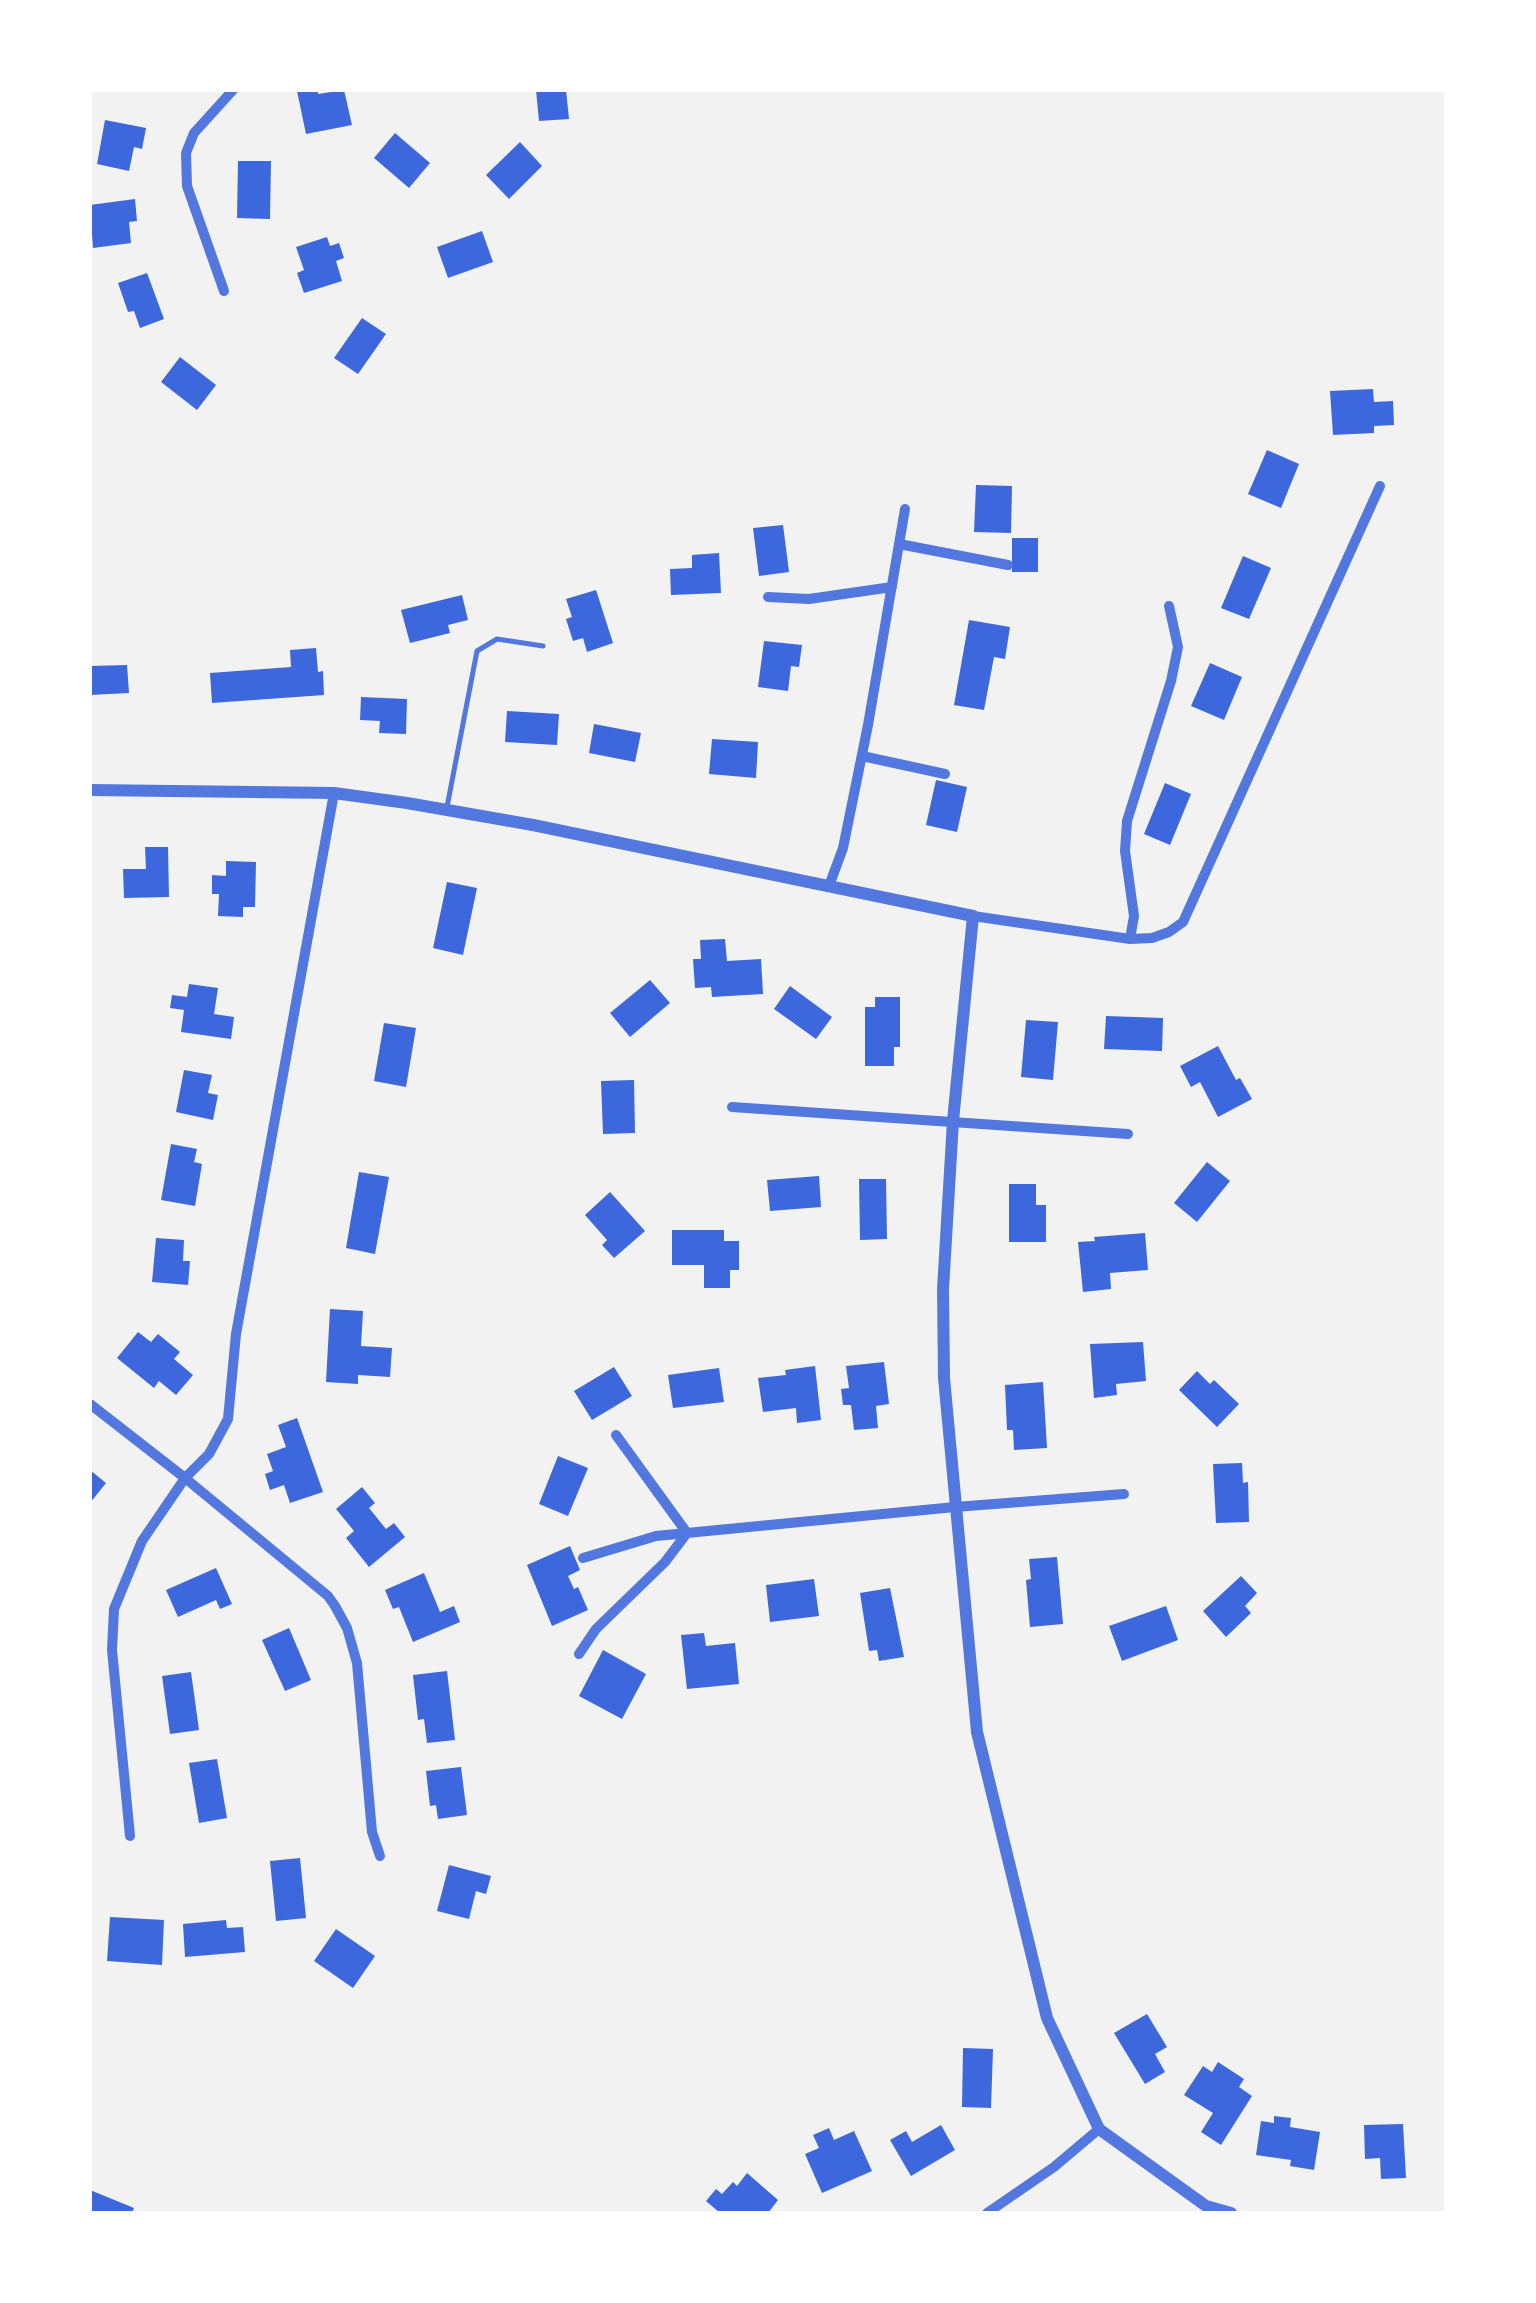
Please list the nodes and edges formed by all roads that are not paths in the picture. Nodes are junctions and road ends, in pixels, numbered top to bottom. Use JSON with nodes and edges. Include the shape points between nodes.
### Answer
{"nodes":[{"id":1,"x":233,"y":90,"type":"edge"},
{"id":2,"x":224,"y":291,"type":"dead end"},
{"id":3,"x":1380,"y":486,"type":"dead end"},
{"id":4,"x":905,"y":509,"type":"dead end"},
{"id":5,"x":899,"y":544,"type":"junction"},
{"id":6,"x":1008,"y":564,"type":"dead end"},
{"id":7,"x":892,"y":586,"type":"junction"},
{"id":8,"x":768,"y":597,"type":"dead end"},
{"id":9,"x":1170,"y":606,"type":"dead end"},
{"id":10,"x":542,"y":646,"type":"dead end"},
{"id":11,"x":862,"y":756,"type":"junction"},
{"id":12,"x":945,"y":774,"type":"dead end"},
{"id":13,"x":90,"y":790,"type":"edge"},
{"id":14,"x":334,"y":793,"type":"junction"},
{"id":15,"x":446,"y":810,"type":"junction"},
{"id":16,"x":830,"y":886,"type":"junction"},
{"id":17,"x":972,"y":916,"type":"junction"},
{"id":18,"x":1130,"y":939,"type":"junction"},
{"id":19,"x":732,"y":1106,"type":"dead end"},
{"id":20,"x":953,"y":1122,"type":"junction"},
{"id":21,"x":1128,"y":1134,"type":"dead end"},
{"id":22,"x":90,"y":1404,"type":"edge"},
{"id":23,"x":616,"y":1435,"type":"dead end"},
{"id":24,"x":186,"y":1478,"type":"junction"},
{"id":25,"x":1124,"y":1494,"type":"dead end"},
{"id":26,"x":955,"y":1506,"type":"junction"},
{"id":27,"x":686,"y":1533,"type":"junction"},
{"id":28,"x":583,"y":1558,"type":"dead end"},
{"id":29,"x":579,"y":1654,"type":"dead end"},
{"id":30,"x":130,"y":1836,"type":"dead end"},
{"id":31,"x":380,"y":1856,"type":"dead end"},
{"id":32,"x":1099,"y":2129,"type":"junction"},
{"id":33,"x":987,"y":2213,"type":"edge"},
{"id":34,"x":1230,"y":2213,"type":"edge"}],
"edges":[{"from":1,"to":2,"type":"street","via":[[194,133],[186,153],[187,186]]},
{"from":3,"to":18,"type":"street","via":[[1182,922],[1152,938]]},
{"from":4,"to":5,"type":"street"},
{"from":5,"to":6,"type":"street"},
{"from":5,"to":7,"type":"street"},
{"from":7,"to":8,"type":"street","via":[[809,599]]},
{"from":7,"to":11,"type":"street"},
{"from":9,"to":18,"type":"street","via":[[1178,647],[1127,821]]},
{"from":10,"to":15,"type":"lane","via":[[496,639],[477,651]]},
{"from":11,"to":12,"type":"street"},
{"from":11,"to":16,"type":"street"},
{"from":13,"to":14,"type":"street"},
{"from":14,"to":15,"type":"street"},
{"from":14,"to":24,"type":"street","via":[[236,1334],[228,1419],[210,1454]]},
{"from":15,"to":16,"type":"street"},
{"from":16,"to":17,"type":"street"},
{"from":17,"to":18,"type":"street"},
{"from":17,"to":20,"type":"street"},
{"from":19,"to":20,"type":"street"},
{"from":20,"to":21,"type":"street"},
{"from":20,"to":26,"type":"street","via":[[943,1289]]},
{"from":22,"to":24,"type":"street"},
{"from":23,"to":27,"type":"street"},
{"from":24,"to":30,"type":"street","via":[[142,1541],[114,1609]]},
{"from":24,"to":31,"type":"street","via":[[328,1596],[341,1617],[357,1662],[372,1832]]},
{"from":25,"to":26,"type":"street"},
{"from":26,"to":27,"type":"street"},
{"from":26,"to":32,"type":"street","via":[[976,1732],[1047,2018]]},
{"from":27,"to":28,"type":"street"},
{"from":27,"to":29,"type":"street"},
{"from":32,"to":33,"type":"street"},
{"from":32,"to":34,"type":"street","via":[[1206,2206]]}]}
